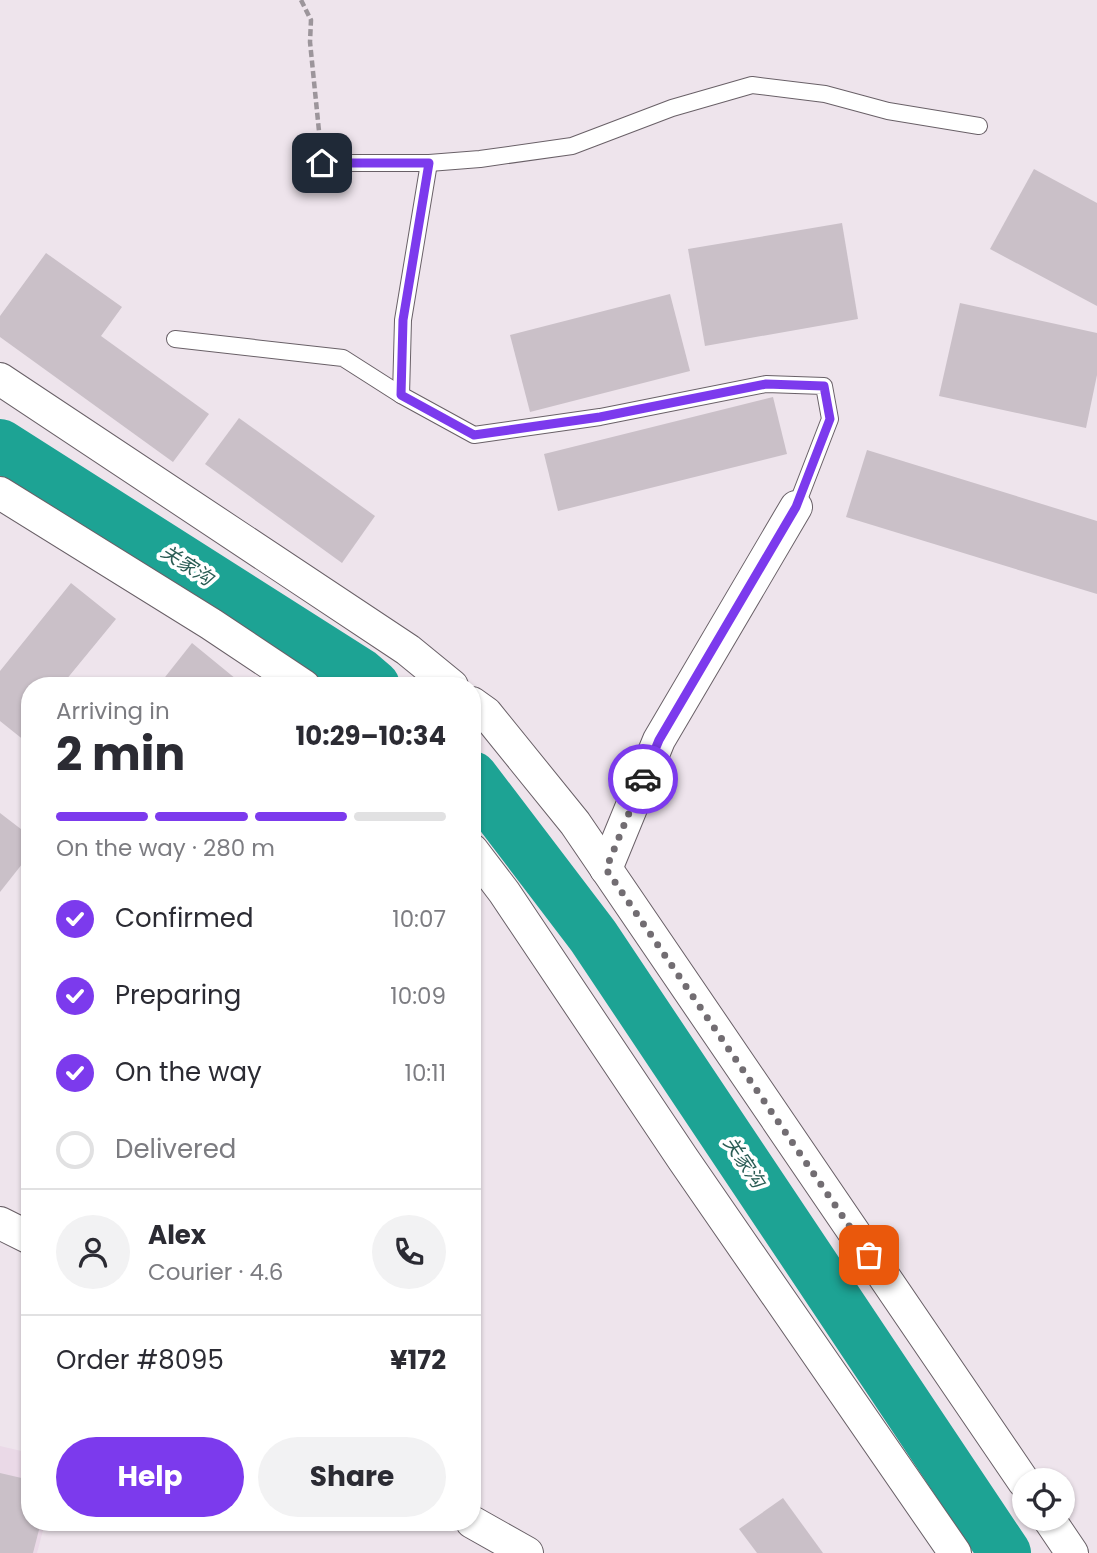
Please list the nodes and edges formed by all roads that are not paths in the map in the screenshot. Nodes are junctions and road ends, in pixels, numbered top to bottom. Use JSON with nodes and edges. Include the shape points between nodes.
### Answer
{"nodes":[{"id":1,"x":979,"y":126,"type":"dead end"},
{"id":2,"x":322,"y":163,"type":"road end"},
{"id":3,"x":429,"y":163,"type":"junction"},
{"id":4,"x":176,"y":339,"type":"dead end"},
{"id":5,"x":0,"y":379,"type":"edge"},
{"id":6,"x":401,"y":395,"type":"junction"},
{"id":7,"x":0,"y":493,"type":"edge"},
{"id":8,"x":796,"y":507,"type":"joint"},
{"id":9,"x":290,"y":677,"type":"edge"},
{"id":10,"x":441,"y":677,"type":"edge"},
{"id":11,"x":481,"y":709,"type":"edge"},
{"id":12,"x":481,"y":862,"type":"edge"},
{"id":13,"x":606,"y":869,"type":"junction"},
{"id":14,"x":0,"y":1223,"type":"edge"},
{"id":15,"x":21,"y":1234,"type":"edge"},
{"id":16,"x":1014,"y":1468,"type":"edge"},
{"id":17,"x":481,"y":1527,"type":"edge"},
{"id":18,"x":1057,"y":1531,"type":"edge"},
{"id":19,"x":527,"y":1553,"type":"edge"},
{"id":20,"x":955,"y":1553,"type":"edge"},
{"id":21,"x":1072,"y":1553,"type":"edge"}],
"edges":[{"from":1,"to":3,"type":"lane","via":[[888,111],[825,94],[752,85],[671,108],[572,146]]},
{"from":2,"to":3,"type":"lane"},
{"from":3,"to":6,"type":"lane","via":[[403,320]]},
{"from":4,"to":6,"type":"lane","via":[[343,358]]},
{"from":5,"to":10,"type":"street","via":[[408,650]]},
{"from":6,"to":8,"type":"lane","via":[[474,435],[600,417],[766,384],[824,386],[830,419]]},
{"from":7,"to":9,"type":"street"},
{"from":8,"to":13,"type":"street","via":[[659,740]]},
{"from":11,"to":13,"type":"street","via":[[575,823]]},
{"from":12,"to":20,"type":"street"},
{"from":13,"to":16,"type":"street"},
{"from":14,"to":15,"type":"street"},
{"from":17,"to":19,"type":"street"},
{"from":18,"to":21,"type":"street"}]}
